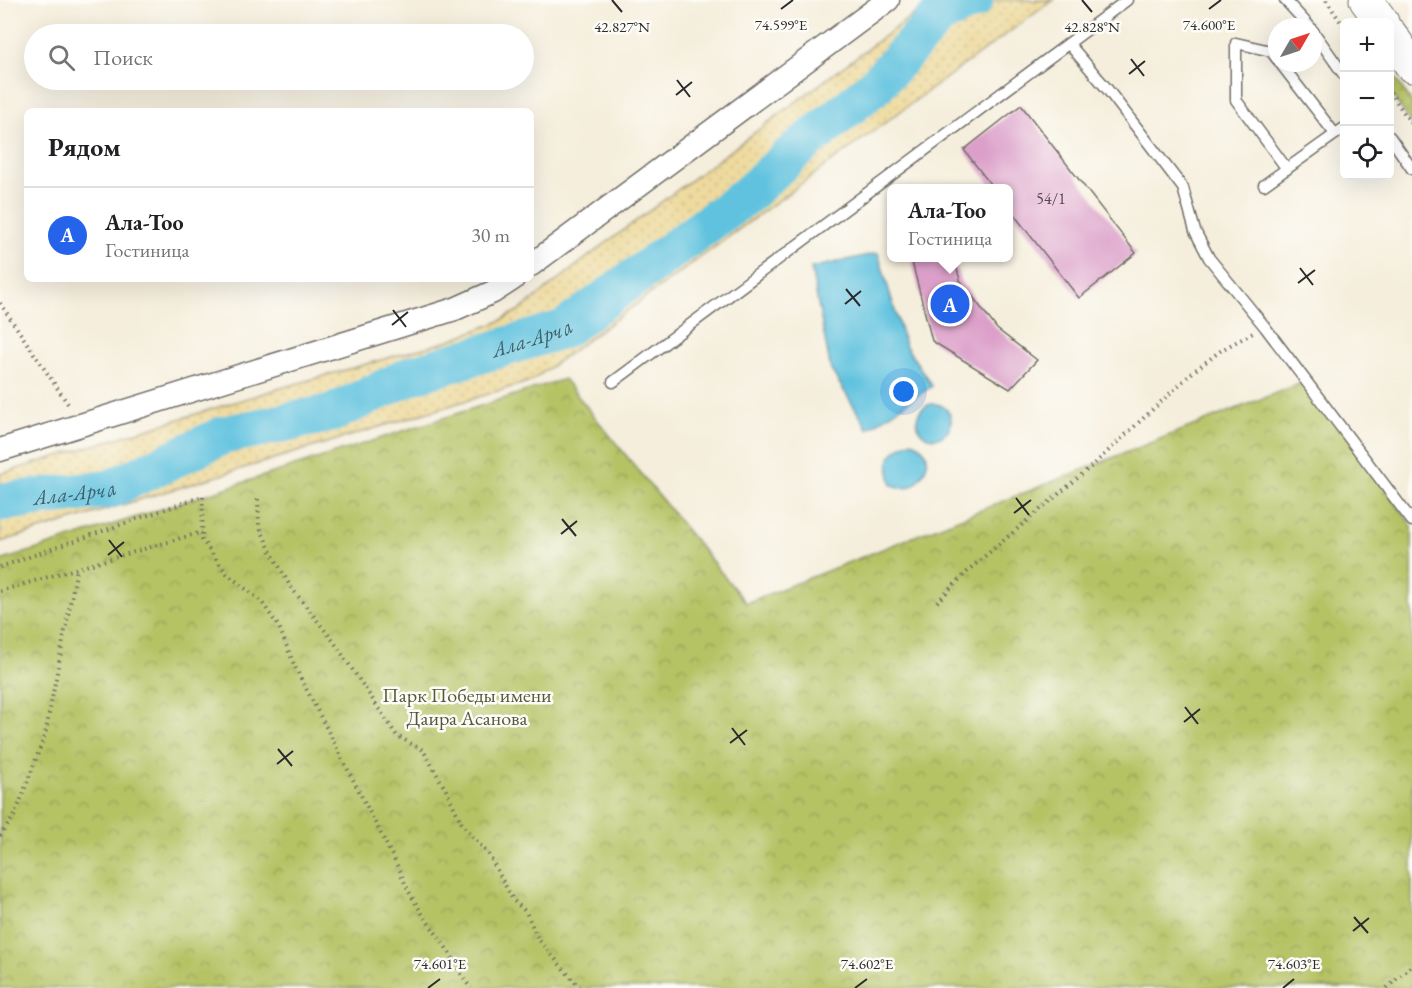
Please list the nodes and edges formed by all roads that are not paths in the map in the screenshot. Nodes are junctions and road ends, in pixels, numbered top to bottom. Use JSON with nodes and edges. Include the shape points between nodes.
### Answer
{"nodes":[{"id":1,"x":888,"y":0,"type":"edge"},
{"id":2,"x":1127,"y":0,"type":"edge"},
{"id":3,"x":1285,"y":0,"type":"edge"},
{"id":4,"x":1366,"y":0,"type":"edge"},
{"id":5,"x":1302,"y":18,"type":"edge"},
{"id":6,"x":1379,"y":18,"type":"edge"},
{"id":7,"x":1394,"y":41,"type":"edge"},
{"id":8,"x":1322,"y":43,"type":"edge"},
{"id":9,"x":1069,"y":44,"type":"junction"},
{"id":10,"x":1268,"y":50,"type":"edge"},
{"id":11,"x":1412,"y":66,"type":"edge"},
{"id":12,"x":1288,"y":72,"type":"edge"},
{"id":13,"x":1342,"y":72,"type":"edge"},
{"id":14,"x":1340,"y":131,"type":"edge"},
{"id":15,"x":1394,"y":144,"type":"edge"},
{"id":16,"x":1287,"y":169,"type":"junction"},
{"id":17,"x":1412,"y":169,"type":"edge"},
{"id":18,"x":1264,"y":185,"type":"dead end"},
{"id":19,"x":534,"y":264,"type":"edge"},
{"id":20,"x":509,"y":282,"type":"edge"},
{"id":21,"x":613,"y":382,"type":"dead end"},
{"id":22,"x":0,"y":450,"type":"edge"},
{"id":23,"x":1412,"y":521,"type":"edge"}],
"edges":[{"from":1,"to":19,"type":"street"},
{"from":2,"to":9,"type":"lane"},
{"from":3,"to":5,"type":"lane"},
{"from":4,"to":6,"type":"main road"},
{"from":7,"to":11,"type":"main road"},
{"from":8,"to":13,"type":"lane"},
{"from":9,"to":21,"type":"lane"},
{"from":9,"to":23,"type":"lane","via":[[1183,188],[1195,231],[1209,258]]},
{"from":10,"to":16,"type":"lane","via":[[1236,43],[1236,100]]},
{"from":12,"to":14,"type":"lane"},
{"from":14,"to":16,"type":"lane"},
{"from":15,"to":17,"type":"lane"},
{"from":16,"to":18,"type":"lane"},
{"from":20,"to":22,"type":"street","via":[[455,309]]}]}
